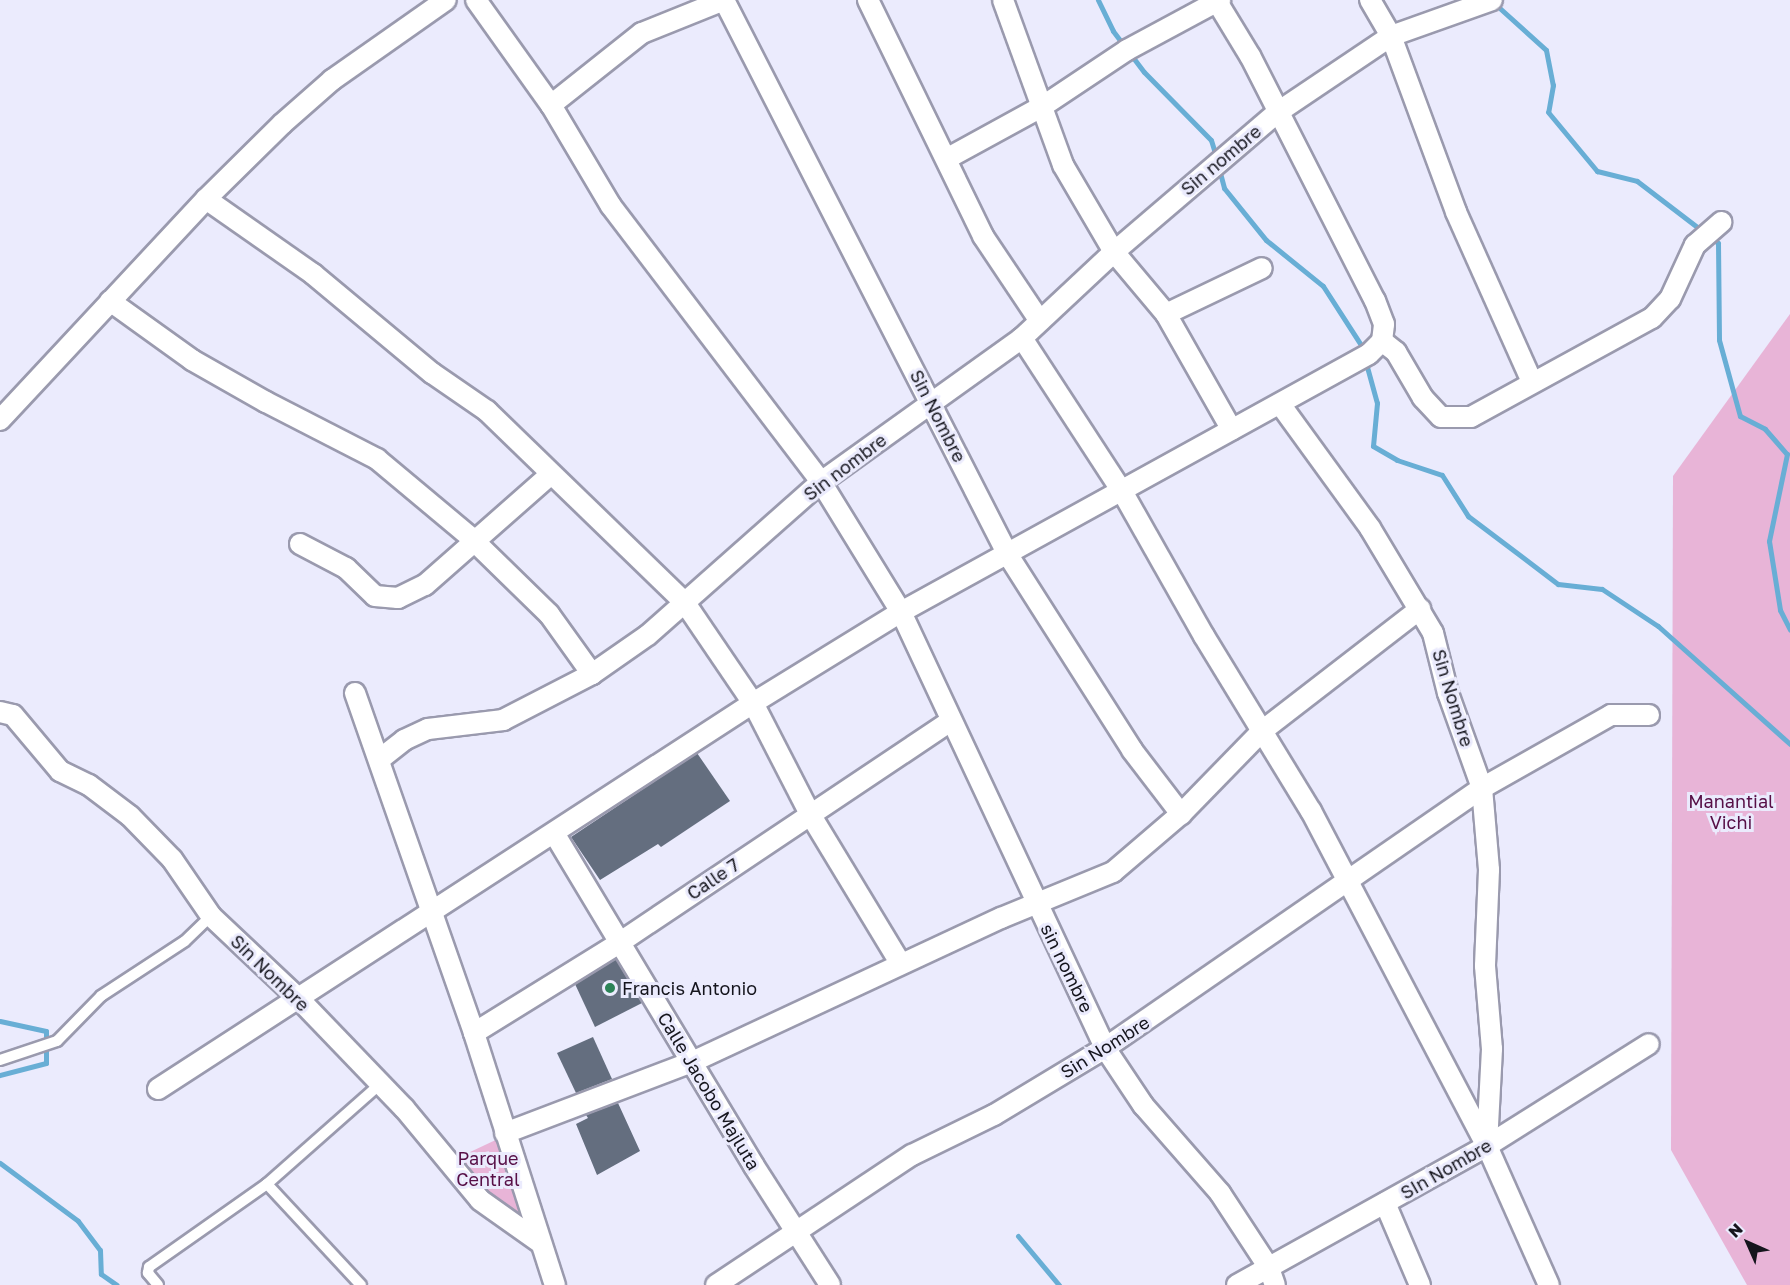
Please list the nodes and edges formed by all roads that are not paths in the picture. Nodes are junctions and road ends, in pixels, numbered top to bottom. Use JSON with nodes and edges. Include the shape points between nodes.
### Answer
{"nodes":[{"id":1,"x":446,"y":0,"type":"edge"},
{"id":2,"x":476,"y":0,"type":"edge"},
{"id":3,"x":724,"y":0,"type":"edge"},
{"id":4,"x":868,"y":0,"type":"edge"},
{"id":5,"x":1003,"y":0,"type":"edge"},
{"id":6,"x":1370,"y":0,"type":"edge"},
{"id":7,"x":1492,"y":0,"type":"edge"},
{"id":8,"x":1218,"y":1,"type":"edge"},
{"id":9,"x":1391,"y":36,"type":"junction"},
{"id":10,"x":551,"y":105,"type":"junction"},
{"id":11,"x":1043,"y":106,"type":"junction"},
{"id":12,"x":1278,"y":112,"type":"junction"},
{"id":13,"x":948,"y":158,"type":"junction"},
{"id":14,"x":206,"y":199,"type":"junction"},
{"id":15,"x":1721,"y":222,"type":"dead end"},
{"id":16,"x":1114,"y":252,"type":"junction"},
{"id":17,"x":1262,"y":268,"type":"dead end"},
{"id":18,"x":110,"y":302,"type":"junction"},
{"id":19,"x":1166,"y":314,"type":"junction"},
{"id":20,"x":1040,"y":321,"type":"junction"},
{"id":21,"x":1022,"y":338,"type":"junction"},
{"id":22,"x":1382,"y":341,"type":"junction"},
{"id":23,"x":1532,"y":382,"type":"junction"},
{"id":24,"x":931,"y":402,"type":"junction"},
{"id":25,"x":1280,"y":404,"type":"junction"},
{"id":26,"x":0,"y":420,"type":"edge"},
{"id":27,"x":1232,"y":430,"type":"junction"},
{"id":28,"x":551,"y":474,"type":"junction"},
{"id":29,"x":821,"y":482,"type":"junction"},
{"id":30,"x":1124,"y":493,"type":"junction"},
{"id":31,"x":475,"y":542,"type":"junction"},
{"id":32,"x":300,"y":544,"type":"dead end"},
{"id":33,"x":1008,"y":555,"type":"junction"},
{"id":34,"x":685,"y":603,"type":"junction"},
{"id":35,"x":1420,"y":609,"type":"junction"},
{"id":36,"x":901,"y":612,"type":"junction"},
{"id":37,"x":592,"y":674,"type":"junction"},
{"id":38,"x":355,"y":693,"type":"dead end"},
{"id":39,"x":753,"y":703,"type":"junction"},
{"id":40,"x":0,"y":712,"type":"edge"},
{"id":41,"x":1649,"y":715,"type":"dead end"},
{"id":42,"x":950,"y":721,"type":"junction"},
{"id":43,"x":1262,"y":731,"type":"junction"},
{"id":44,"x":380,"y":759,"type":"junction"},
{"id":45,"x":1482,"y":788,"type":"junction"},
{"id":46,"x":810,"y":814,"type":"junction"},
{"id":47,"x":1181,"y":814,"type":"junction"},
{"id":48,"x":554,"y":833,"type":"junction"},
{"id":49,"x":1348,"y":884,"type":"junction"},
{"id":50,"x":1037,"y":906,"type":"junction"},
{"id":51,"x":431,"y":911,"type":"junction"},
{"id":52,"x":211,"y":916,"type":"junction"},
{"id":53,"x":619,"y":943,"type":"junction"},
{"id":54,"x":901,"y":964,"type":"junction"},
{"id":55,"x":298,"y":998,"type":"junction"},
{"id":56,"x":474,"y":1033,"type":"junction"},
{"id":57,"x":1649,"y":1044,"type":"dead end"},
{"id":58,"x":1105,"y":1048,"type":"junction"},
{"id":59,"x":0,"y":1060,"type":"edge"},
{"id":60,"x":692,"y":1062,"type":"junction"},
{"id":61,"x":380,"y":1084,"type":"junction"},
{"id":62,"x":158,"y":1089,"type":"dead end"},
{"id":63,"x":505,"y":1133,"type":"junction"},
{"id":64,"x":1487,"y":1146,"type":"junction"},
{"id":65,"x":267,"y":1184,"type":"junction"},
{"id":66,"x":1385,"y":1203,"type":"junction"},
{"id":67,"x":798,"y":1233,"type":"junction"},
{"id":68,"x":539,"y":1242,"type":"junction"},
{"id":69,"x":1272,"y":1277,"type":"edge"},
{"id":70,"x":158,"y":1285,"type":"edge"},
{"id":71,"x":361,"y":1285,"type":"edge"},
{"id":72,"x":555,"y":1285,"type":"edge"},
{"id":73,"x":716,"y":1285,"type":"edge"},
{"id":74,"x":830,"y":1285,"type":"edge"},
{"id":75,"x":1237,"y":1285,"type":"edge"},
{"id":76,"x":1420,"y":1285,"type":"edge"},
{"id":77,"x":1549,"y":1285,"type":"edge"}],
"edges":[{"from":1,"to":14,"type":"street","via":[[332,80]]},
{"from":2,"to":10,"type":"street","name":"sin nombre"},
{"from":3,"to":10,"type":"street","via":[[642,33]]},
{"from":3,"to":24,"type":"street","name":"Sin Nombre"},
{"from":4,"to":13,"type":"street","via":[[912,97]]},
{"from":5,"to":11,"type":"street"},
{"from":6,"to":9,"type":"street"},
{"from":7,"to":9,"type":"street","name":"Sin nombre"},
{"from":8,"to":11,"type":"street","via":[[1127,50]]},
{"from":8,"to":12,"type":"street"},
{"from":9,"to":12,"type":"street","name":"Sin nombre"},
{"from":9,"to":23,"type":"street","via":[[1456,212]]},
{"from":10,"to":29,"type":"street","name":"sin nombre","via":[[610,206]]},
{"from":11,"to":13,"type":"street"},
{"from":11,"to":16,"type":"street","via":[[1063,165]]},
{"from":12,"to":16,"type":"street","name":"Sin nombre"},
{"from":12,"to":22,"type":"street","via":[[1375,301],[1384,324]]},
{"from":13,"to":20,"type":"street","via":[[983,236]]},
{"from":14,"to":18,"type":"street"},
{"from":14,"to":28,"type":"street","via":[[313,274],[432,373],[487,411]]},
{"from":15,"to":23,"type":"street","via":[[1695,245],[1670,299],[1652,318],[1599,350]]},
{"from":16,"to":19,"type":"street"},
{"from":16,"to":20,"type":"street","name":"Sin nombre"},
{"from":17,"to":19,"type":"street"},
{"from":18,"to":26,"type":"street"},
{"from":18,"to":31,"type":"street","via":[[202,365],[377,459]]},
{"from":19,"to":27,"type":"street"},
{"from":20,"to":21,"type":"street","name":"Sin nombre"},
{"from":21,"to":24,"type":"street","name":"Sin nombre"},
{"from":21,"to":30,"type":"street"},
{"from":22,"to":23,"type":"street","via":[[1396,352],[1423,398],[1441,417],[1471,417]]},
{"from":22,"to":25,"type":"street","via":[[1369,354]]},
{"from":24,"to":29,"type":"street","name":"Sin nombre"},
{"from":24,"to":33,"type":"street","name":"Sin Nombre"},
{"from":25,"to":27,"type":"street"},
{"from":25,"to":35,"type":"street","name":"Sin Nombre","via":[[1371,528]]},
{"from":27,"to":30,"type":"street"},
{"from":28,"to":31,"type":"street"},
{"from":28,"to":34,"type":"street"},
{"from":29,"to":34,"type":"street","name":"Sin nombre"},
{"from":29,"to":36,"type":"street","name":"sin nombre"},
{"from":30,"to":33,"type":"street"},
{"from":30,"to":43,"type":"street"},
{"from":31,"to":32,"type":"street","via":[[425,585],[398,598],[375,596],[346,568]]},
{"from":31,"to":37,"type":"street","via":[[549,614]]},
{"from":33,"to":36,"type":"street"},
{"from":33,"to":47,"type":"street","name":"Sin Nombre","via":[[1132,750]]},
{"from":34,"to":37,"type":"street","name":"Sin nombre"},
{"from":34,"to":39,"type":"street"},
{"from":35,"to":43,"type":"street","name":"Sin Nombre"},
{"from":35,"to":45,"type":"street","name":"Sin Nombre","via":[[1433,633]]},
{"from":36,"to":39,"type":"street"},
{"from":36,"to":42,"type":"street","name":"sin nombre"},
{"from":37,"to":44,"type":"street","name":"Sin nombre","via":[[503,720],[428,729],[404,740]]},
{"from":38,"to":44,"type":"street"},
{"from":39,"to":46,"type":"street"},
{"from":39,"to":48,"type":"street"},
{"from":40,"to":52,"type":"street","name":"Sin Nombre","via":[[13,715],[60,771],[89,785],[130,816],[172,859]]},
{"from":41,"to":45,"type":"street","name":"Sin Nombre","via":[[1611,715]]},
{"from":42,"to":46,"type":"street","name":"Calle 7"},
{"from":42,"to":50,"type":"street","name":"sin nombre"},
{"from":43,"to":47,"type":"street","name":"Sin Nombre"},
{"from":43,"to":49,"type":"street","via":[[1311,811]]},
{"from":44,"to":51,"type":"street"},
{"from":45,"to":49,"type":"street","name":"Sin Nombre"},
{"from":45,"to":64,"type":"street","name":"Sin Nombre","via":[[1489,870],[1485,966],[1492,1049]]},
{"from":46,"to":53,"type":"street","name":"Calle 7"},
{"from":46,"to":54,"type":"street"},
{"from":47,"to":50,"type":"street","name":"Sin Nombre","via":[[1113,872]]},
{"from":48,"to":51,"type":"street"},
{"from":48,"to":53,"type":"street","name":"Calle Jacobo Majluta"},
{"from":49,"to":58,"type":"street","name":"Sin Nombre"},
{"from":49,"to":64,"type":"street"},
{"from":50,"to":54,"type":"street","name":"Sin Nombre","via":[[1001,918]]},
{"from":50,"to":58,"type":"street","name":"sin nombre"},
{"from":51,"to":55,"type":"street"},
{"from":51,"to":56,"type":"street"},
{"from":52,"to":55,"type":"street","name":"Sin Nombre"},
{"from":52,"to":59,"type":"lane","via":[[184,941],[101,996],[57,1041]]},
{"from":53,"to":56,"type":"street","name":"Calle 7"},
{"from":53,"to":60,"type":"street","name":"Calle Jacobo Majluta"},
{"from":54,"to":60,"type":"street","name":"Sin Nombre"},
{"from":55,"to":61,"type":"street","name":"Sin Nombre"},
{"from":55,"to":62,"type":"street"},
{"from":56,"to":63,"type":"street"},
{"from":57,"to":64,"type":"street","name":"SIn Nombre"},
{"from":58,"to":67,"type":"street","name":"Sin Nombre","via":[[994,1114],[912,1155]]},
{"from":58,"to":69,"type":"street","name":"sin nombre","via":[[1143,1105],[1220,1193]]},
{"from":60,"to":63,"type":"street","name":"Sin Nombre"},
{"from":60,"to":67,"type":"street","name":"Calle Jacobo Majluta"},
{"from":61,"to":65,"type":"lane"},
{"from":61,"to":68,"type":"street","name":"Sin Nombre","via":[[480,1200]]},
{"from":63,"to":68,"type":"street"},
{"from":64,"to":66,"type":"street","name":"SIn Nombre"},
{"from":64,"to":77,"type":"street"},
{"from":65,"to":70,"type":"lane","via":[[149,1267],[148,1273]]},
{"from":65,"to":71,"type":"lane"},
{"from":66,"to":69,"type":"street","name":"SIn Nombre"},
{"from":66,"to":76,"type":"street","name":"Sin Nombre"},
{"from":67,"to":73,"type":"street","name":"Sin Nombre"},
{"from":67,"to":74,"type":"street","name":"Calle Jacobo Majluta"},
{"from":68,"to":72,"type":"street"},
{"from":69,"to":75,"type":"street","name":"SIn Nombre"}]}
